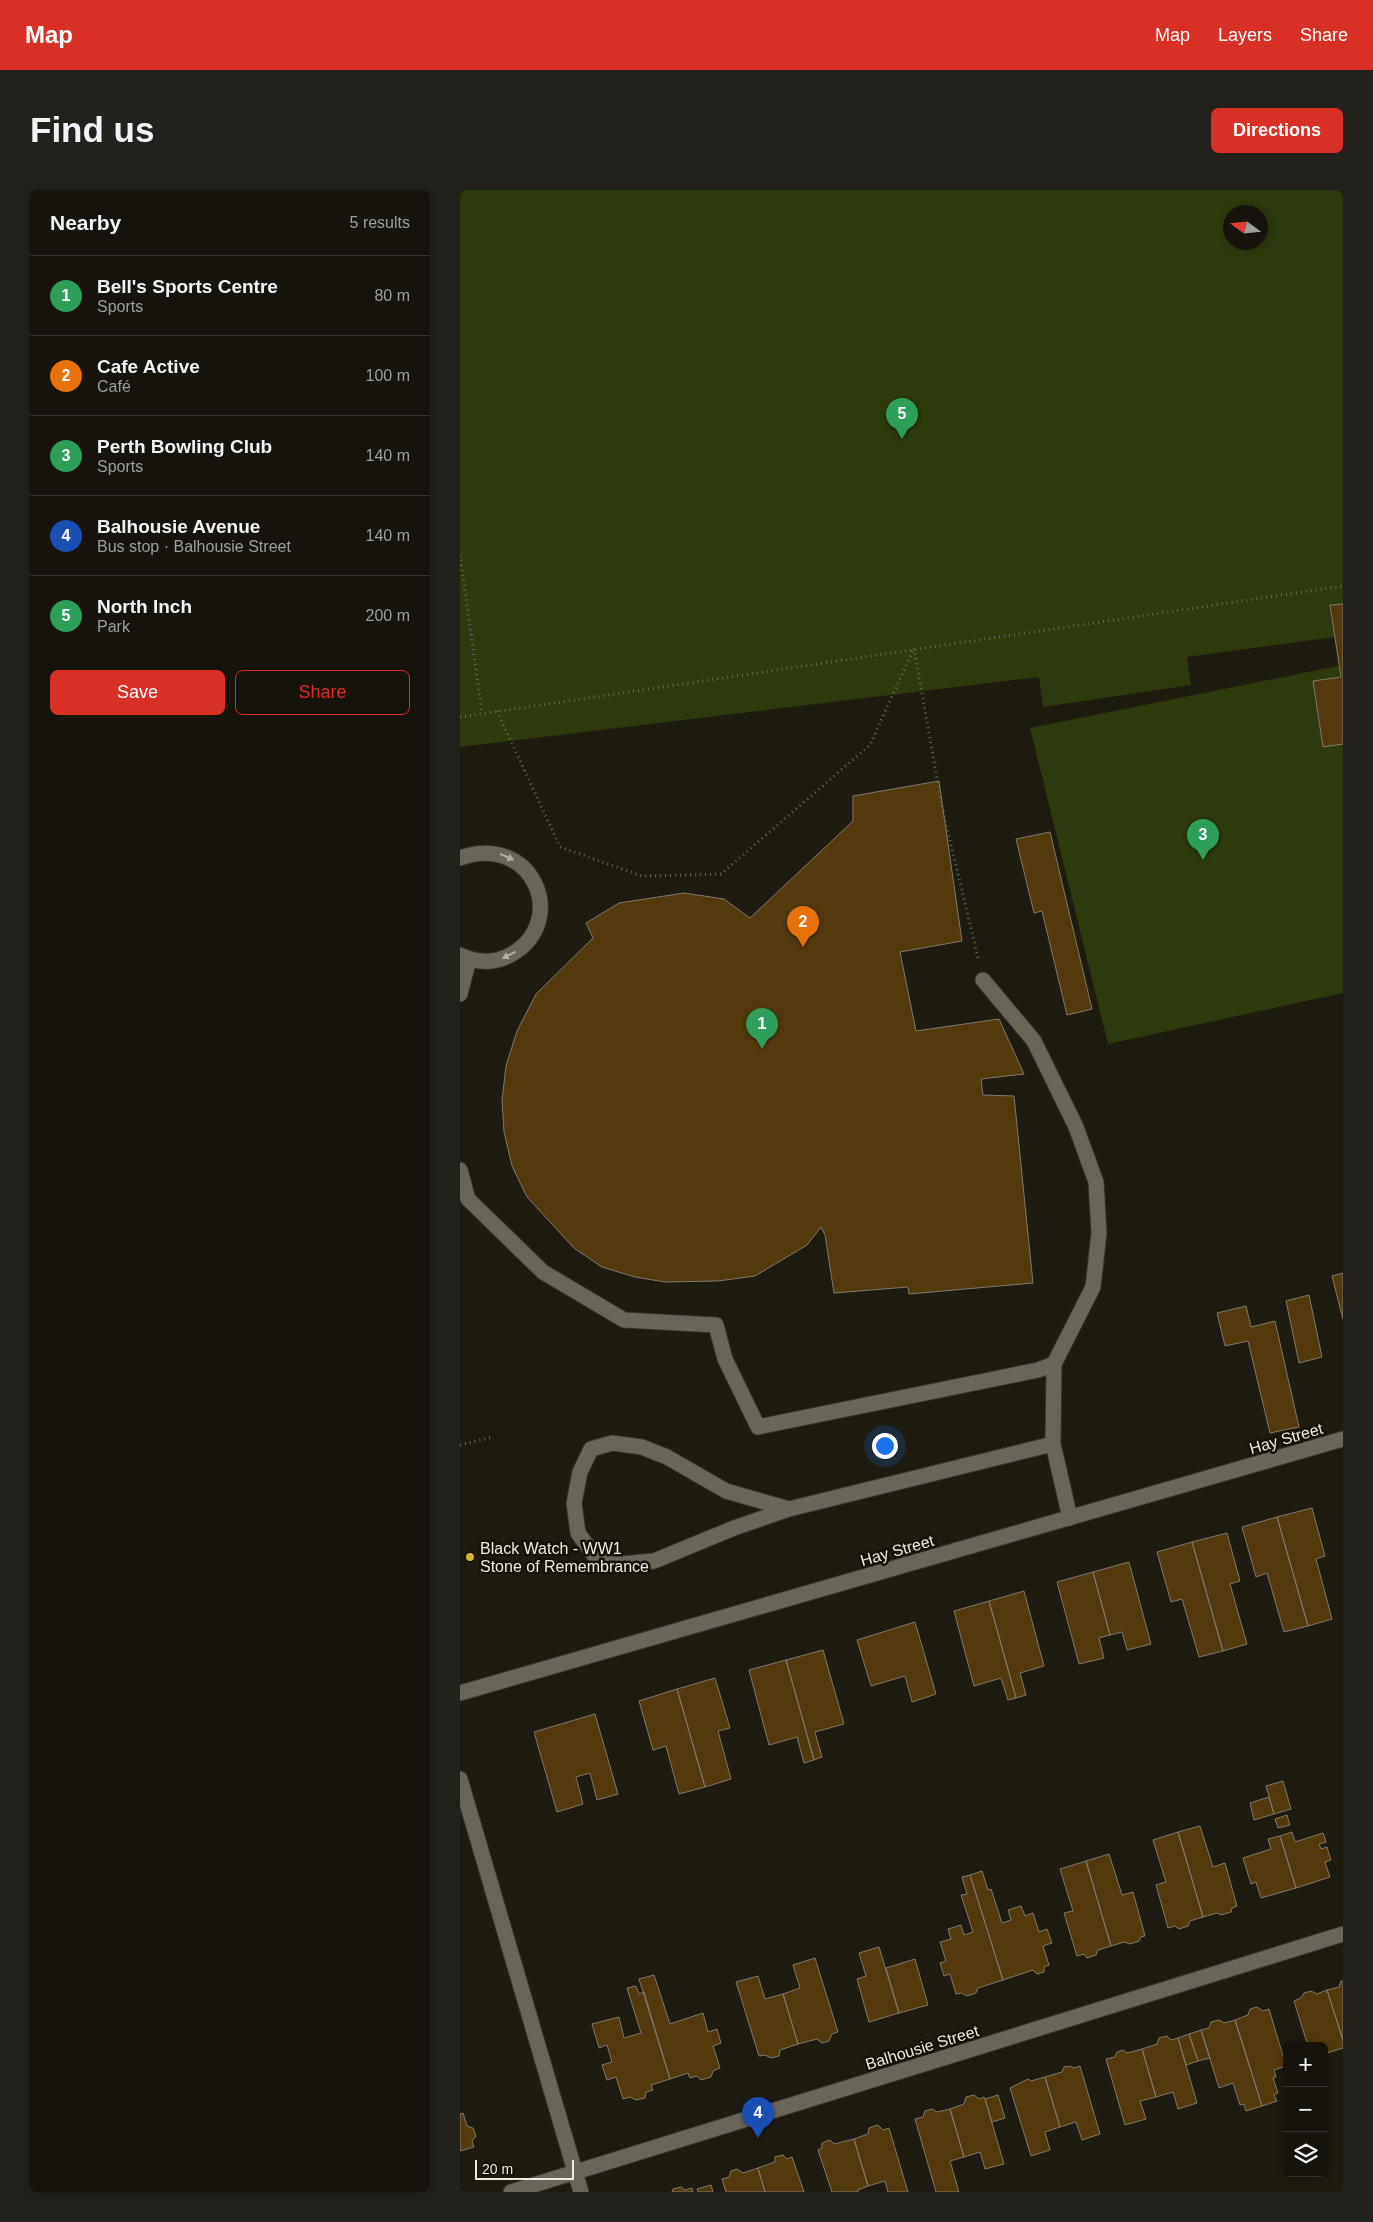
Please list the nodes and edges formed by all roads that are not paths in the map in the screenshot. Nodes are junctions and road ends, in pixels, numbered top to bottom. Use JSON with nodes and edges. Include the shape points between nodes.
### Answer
{"nodes":[{"id":1,"x":460,"y":858,"type":"edge"},
{"id":2,"x":464,"y":957,"type":"edge"},
{"id":3,"x":983,"y":980,"type":"road end"},
{"id":4,"x":460,"y":994,"type":"edge"},
{"id":5,"x":460,"y":1170,"type":"edge"},
{"id":6,"x":1054,"y":1364,"type":"junction"},
{"id":7,"x":1343,"y":1440,"type":"edge"},
{"id":8,"x":1053,"y":1444,"type":"junction"},
{"id":9,"x":789,"y":1509,"type":"junction"},
{"id":10,"x":1070,"y":1518,"type":"junction"},
{"id":11,"x":460,"y":1693,"type":"edge"},
{"id":12,"x":460,"y":1779,"type":"edge"},
{"id":13,"x":1343,"y":1934,"type":"edge"},
{"id":14,"x":576,"y":2172,"type":"junction"},
{"id":15,"x":511,"y":2192,"type":"edge"},
{"id":16,"x":581,"y":2192,"type":"edge"}],
"edges":[{"from":1,"to":2,"type":"street","one_way":true,"via":[[494,852],[511,858],[530,876],[540,901],[539,919],[532,936],[520,949],[504,958],[486,962]]},
{"from":2,"to":4,"type":"street"},
{"from":3,"to":6,"type":"street","via":[[1034,1041],[1076,1127],[1096,1182],[1099,1232],[1093,1287]]},
{"from":5,"to":6,"type":"street","via":[[468,1199],[543,1272],[624,1320],[716,1324],[725,1359],[758,1427],[1038,1370]]},
{"from":6,"to":8,"type":"street"},
{"from":7,"to":10,"type":"street","name":"Hay Street"},
{"from":8,"to":9,"type":"street"},
{"from":8,"to":10,"type":"street"},
{"from":9,"to":9,"type":"street","via":[[726,1491],[684,1466],[642,1447],[612,1443],[591,1450],[580,1472],[574,1503],[578,1533],[594,1555],[621,1564],[654,1562]]},
{"from":10,"to":11,"type":"street","name":"Hay Street"},
{"from":12,"to":14,"type":"street"},
{"from":13,"to":14,"type":"street","name":"Balhousie Street"},
{"from":14,"to":15,"type":"street","name":"Balhousie Street"},
{"from":14,"to":16,"type":"street"}]}
